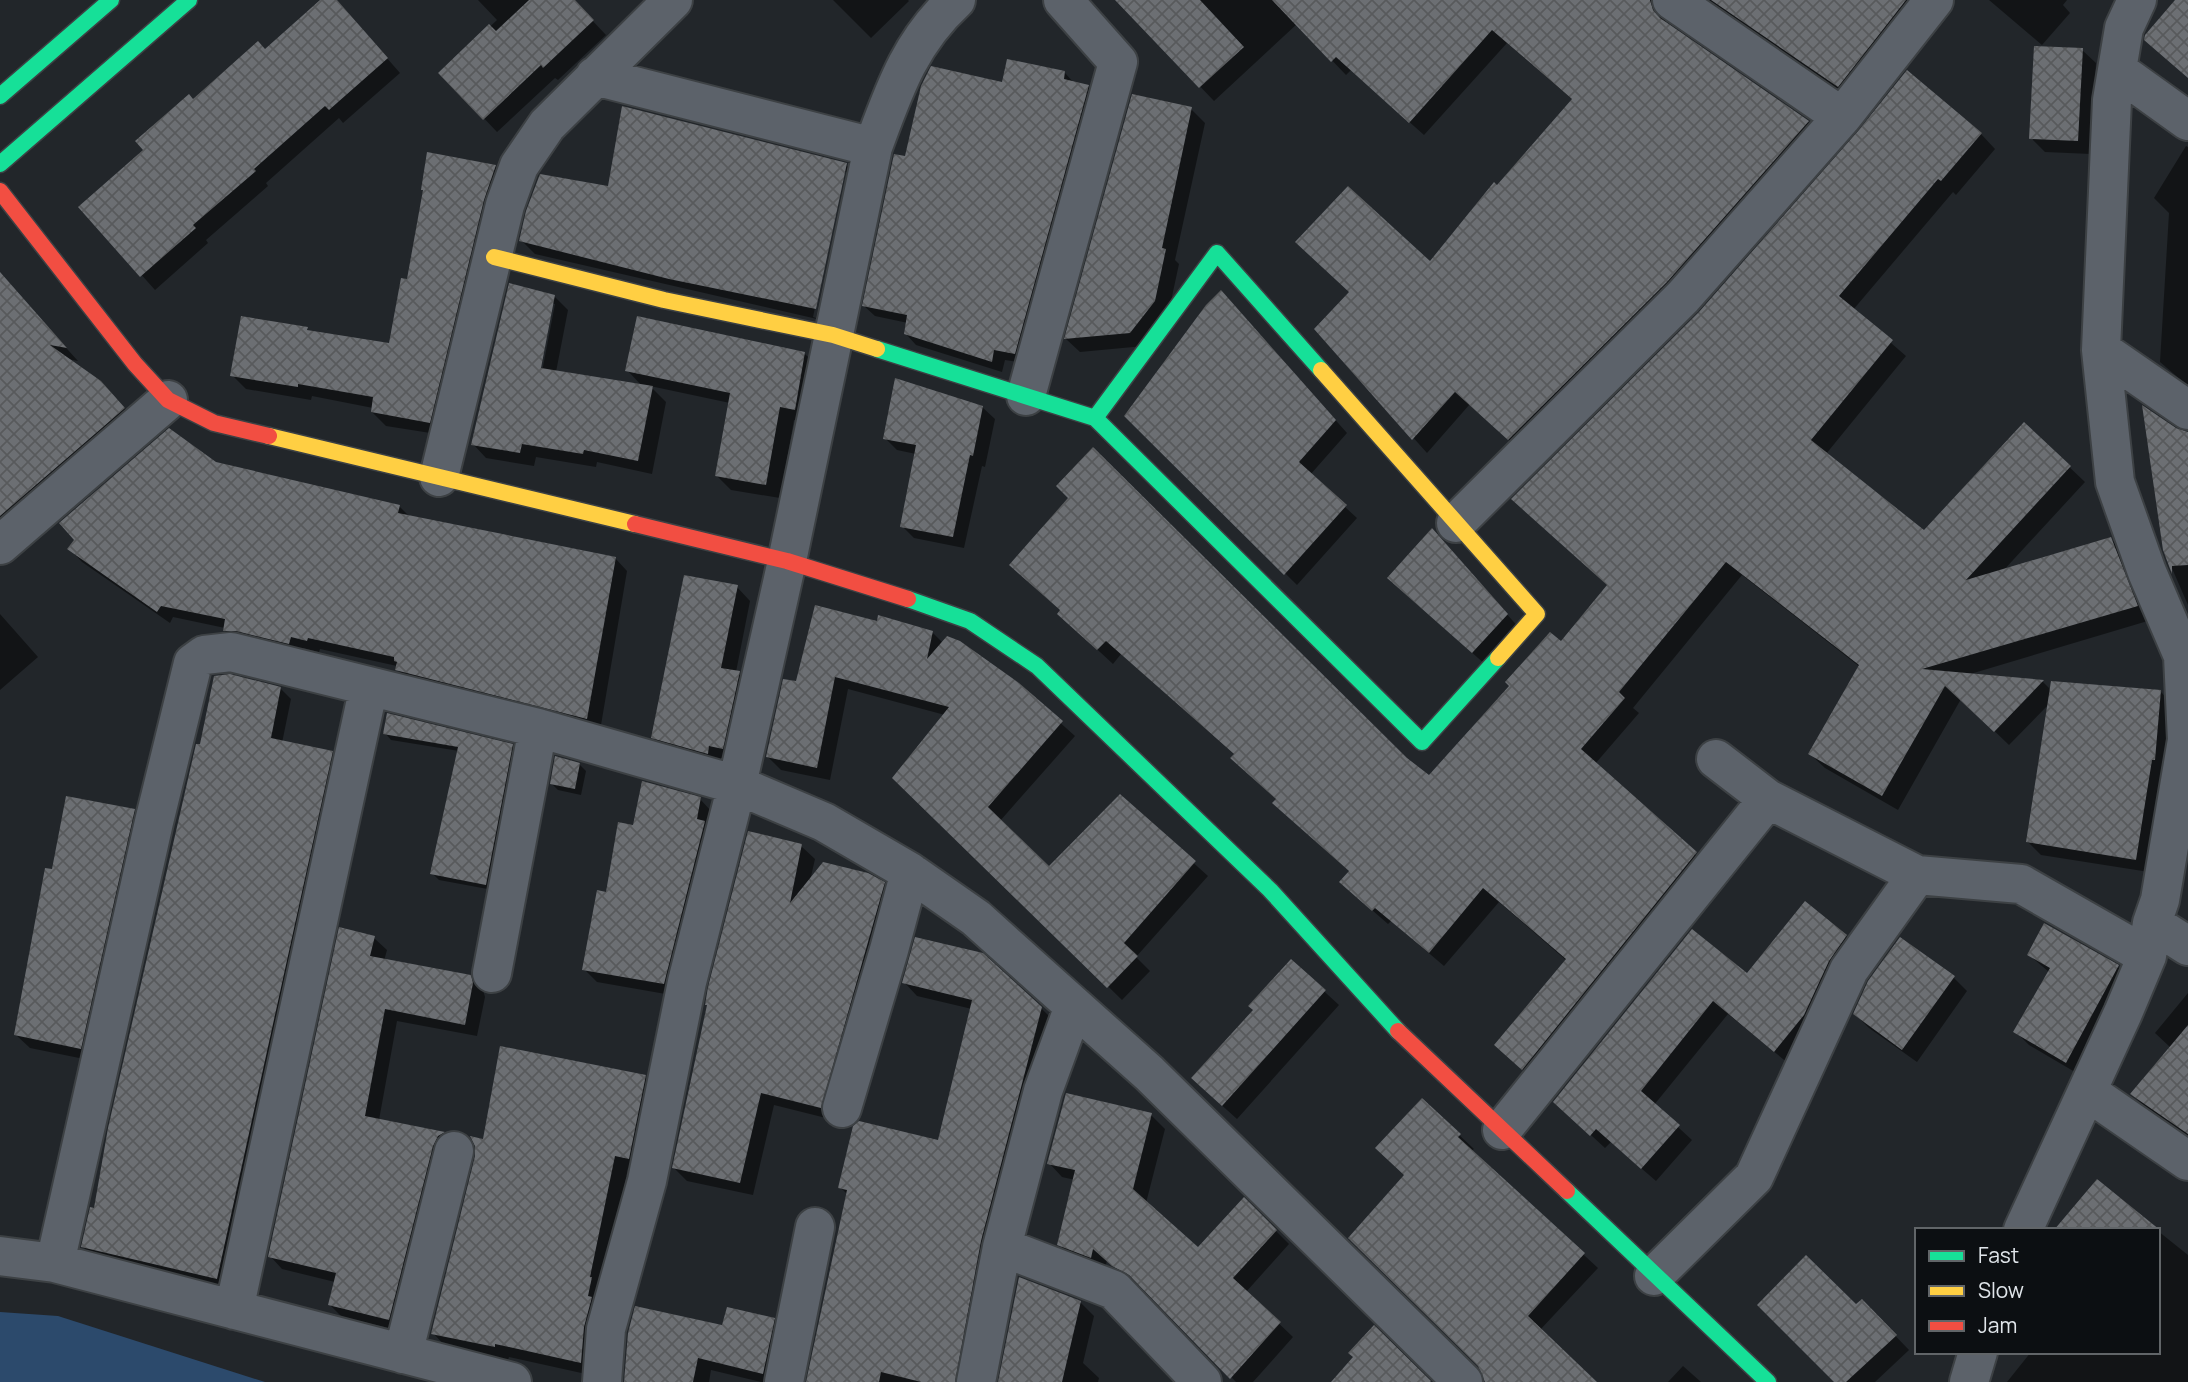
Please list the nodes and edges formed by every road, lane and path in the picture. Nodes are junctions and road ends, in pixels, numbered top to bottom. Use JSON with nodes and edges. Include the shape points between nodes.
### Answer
{"nodes":[{"id":1,"x":111,"y":0,"type":"edge"},
{"id":2,"x":189,"y":0,"type":"edge"},
{"id":3,"x":673,"y":0,"type":"edge"},
{"id":4,"x":1063,"y":0,"type":"edge"},
{"id":5,"x":1672,"y":0,"type":"edge"},
{"id":6,"x":1934,"y":0,"type":"edge"},
{"id":7,"x":2137,"y":0,"type":"edge"},
{"id":8,"x":942,"y":6,"type":"edge"},
{"id":9,"x":2117,"y":70,"type":"junction"},
{"id":10,"x":595,"y":76,"type":"junction"},
{"id":11,"x":0,"y":96,"type":"edge"},
{"id":12,"x":1842,"y":117,"type":"junction"},
{"id":13,"x":2188,"y":121,"type":"edge"},
{"id":14,"x":873,"y":146,"type":"junction"},
{"id":15,"x":0,"y":164,"type":"edge"},
{"id":16,"x":0,"y":191,"type":"edge"},
{"id":17,"x":494,"y":257,"type":"junction"},
{"id":18,"x":833,"y":335,"type":"junction"},
{"id":19,"x":2101,"y":350,"type":"junction"},
{"id":20,"x":1026,"y":396,"type":"junction"},
{"id":21,"x":168,"y":400,"type":"junction"},
{"id":22,"x":2188,"y":410,"type":"edge"},
{"id":23,"x":1095,"y":418,"type":"junction"},
{"id":24,"x":439,"y":477,"type":"junction"},
{"id":25,"x":1456,"y":523,"type":"junction"},
{"id":26,"x":0,"y":545,"type":"edge"},
{"id":27,"x":787,"y":561,"type":"junction"},
{"id":28,"x":369,"y":686,"type":"junction"},
{"id":29,"x":538,"y":728,"type":"junction"},
{"id":30,"x":1716,"y":759,"type":"dead end"},
{"id":31,"x":737,"y":785,"type":"junction"},
{"id":32,"x":1768,"y":799,"type":"junction"},
{"id":33,"x":910,"y":872,"type":"junction"},
{"id":34,"x":1917,"y":875,"type":"junction"},
{"id":35,"x":2149,"y":939,"type":"junction"},
{"id":36,"x":2188,"y":946,"type":"edge"},
{"id":37,"x":492,"y":973,"type":"dead end"},
{"id":38,"x":1074,"y":1006,"type":"junction"},
{"id":39,"x":2088,"y":1092,"type":"junction"},
{"id":40,"x":842,"y":1108,"type":"dead end"},
{"id":41,"x":1502,"y":1130,"type":"junction"},
{"id":42,"x":454,"y":1151,"type":"dead end"},
{"id":43,"x":2188,"y":1161,"type":"edge"},
{"id":44,"x":815,"y":1227,"type":"dead end"},
{"id":45,"x":2024,"y":1228,"type":"edge"},
{"id":46,"x":1002,"y":1247,"type":"junction"},
{"id":47,"x":0,"y":1256,"type":"edge"},
{"id":48,"x":55,"y":1264,"type":"junction"},
{"id":49,"x":1654,"y":1276,"type":"junction"},
{"id":50,"x":234,"y":1310,"type":"junction"},
{"id":51,"x":403,"y":1354,"type":"junction"},
{"id":52,"x":1977,"y":1354,"type":"edge"},
{"id":53,"x":1456,"y":1380,"type":"edge"},
{"id":54,"x":512,"y":1382,"type":"edge"},
{"id":55,"x":602,"y":1382,"type":"edge"},
{"id":56,"x":784,"y":1382,"type":"edge"},
{"id":57,"x":976,"y":1382,"type":"edge"},
{"id":58,"x":1202,"y":1382,"type":"edge"},
{"id":59,"x":1768,"y":1382,"type":"edge"},
{"id":60,"x":1969,"y":1382,"type":"edge"}],
"edges":[{"from":1,"to":11,"type":"street"},
{"from":2,"to":15,"type":"street"},
{"from":3,"to":10,"type":"street"},
{"from":4,"to":20,"type":"street","via":[[1118,62]]},
{"from":5,"to":12,"type":"street"},
{"from":6,"to":12,"type":"street"},
{"from":7,"to":9,"type":"street","via":[[2124,28]]},
{"from":8,"to":14,"type":"street","via":[[909,57]]},
{"from":9,"to":13,"type":"street"},
{"from":9,"to":19,"type":"street"},
{"from":10,"to":14,"type":"street"},
{"from":10,"to":17,"type":"street","via":[[547,125],[519,166]]},
{"from":12,"to":25,"type":"street","via":[[1684,297]]},
{"from":14,"to":18,"type":"street"},
{"from":16,"to":21,"type":"street","via":[[135,365]]},
{"from":17,"to":18,"type":"street","via":[[664,300]]},
{"from":17,"to":24,"type":"street"},
{"from":18,"to":20,"type":"street"},
{"from":18,"to":27,"type":"street"},
{"from":19,"to":22,"type":"street"},
{"from":19,"to":35,"type":"street","via":[[2115,482],[2183,656],[2187,740]]},
{"from":20,"to":23,"type":"street"},
{"from":21,"to":24,"type":"street","via":[[214,422]]},
{"from":21,"to":26,"type":"street"},
{"from":23,"to":25,"type":"street","via":[[1217,253]]},
{"from":23,"to":25,"type":"street","via":[[1422,742],[1537,614]]},
{"from":24,"to":27,"type":"street"},
{"from":27,"to":31,"type":"street"},
{"from":27,"to":41,"type":"street","via":[[971,621],[1037,666],[1270,890],[1387,1021]]},
{"from":28,"to":29,"type":"street"},
{"from":28,"to":48,"type":"street","via":[[231,652],[204,655],[193,663]]},
{"from":28,"to":50,"type":"street"},
{"from":29,"to":31,"type":"street"},
{"from":29,"to":37,"type":"street"},
{"from":30,"to":32,"type":"street"},
{"from":31,"to":33,"type":"street","via":[[824,822]]},
{"from":31,"to":55,"type":"street","via":[[687,982],[647,1181],[606,1329]]},
{"from":32,"to":34,"type":"street"},
{"from":32,"to":41,"type":"street"},
{"from":33,"to":38,"type":"street","via":[[976,918]]},
{"from":33,"to":40,"type":"street"},
{"from":34,"to":35,"type":"street","via":[[2021,884]]},
{"from":34,"to":49,"type":"street","via":[[1849,970],[1754,1177]]},
{"from":35,"to":36,"type":"street"},
{"from":35,"to":39,"type":"street"},
{"from":38,"to":46,"type":"street","via":[[1043,1091]]},
{"from":38,"to":53,"type":"street","via":[[1149,1073]]},
{"from":39,"to":43,"type":"street"},
{"from":39,"to":45,"type":"street"},
{"from":41,"to":49,"type":"street"},
{"from":42,"to":51,"type":"street"},
{"from":44,"to":56,"type":"street"},
{"from":46,"to":57,"type":"street"},
{"from":46,"to":58,"type":"street","via":[[1114,1290]]},
{"from":47,"to":48,"type":"street"},
{"from":48,"to":50,"type":"street"},
{"from":49,"to":59,"type":"street"},
{"from":50,"to":51,"type":"street"},
{"from":51,"to":54,"type":"street"},
{"from":52,"to":60,"type":"street"}]}
